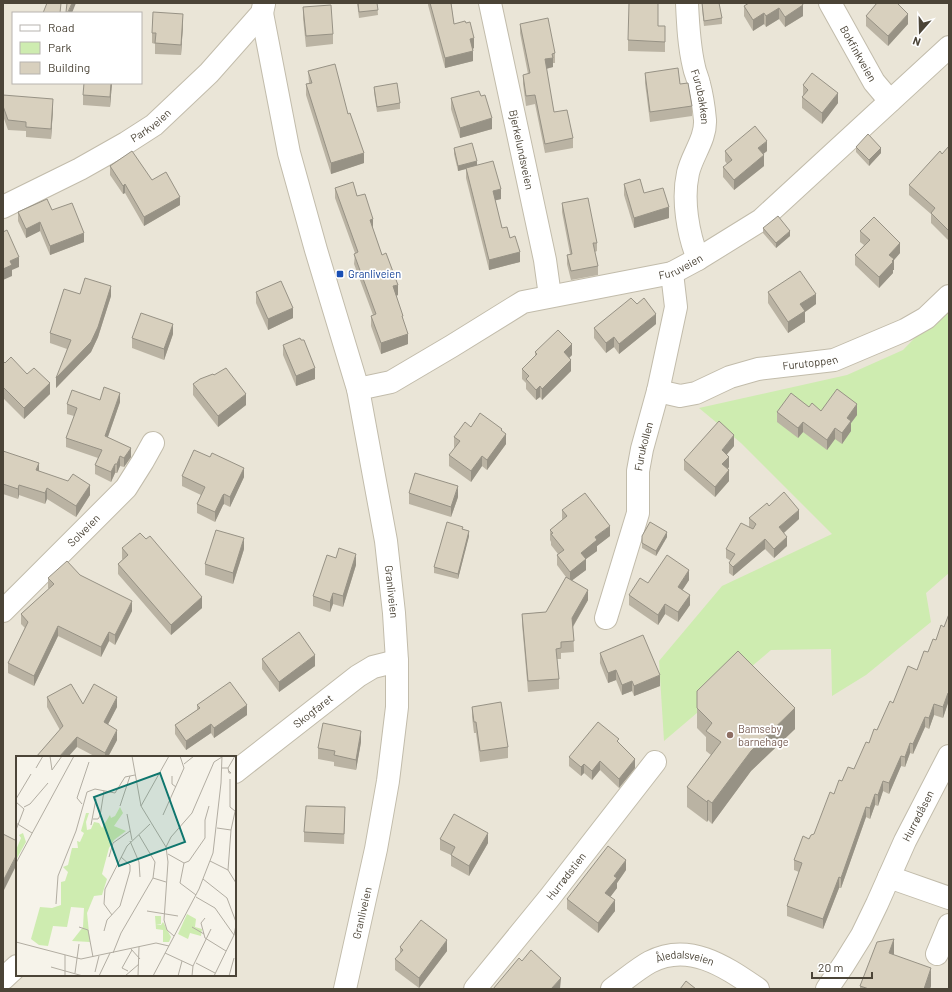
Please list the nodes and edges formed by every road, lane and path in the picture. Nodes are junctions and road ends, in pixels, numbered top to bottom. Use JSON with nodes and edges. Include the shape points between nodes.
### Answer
{"nodes":[{"id":1,"x":490,"y":3,"type":"edge"},
{"id":2,"x":687,"y":3,"type":"edge"},
{"id":3,"x":830,"y":3,"type":"edge"},
{"id":4,"x":263,"y":8,"type":"edge"},
{"id":5,"x":949,"y":47,"type":"edge"},
{"id":6,"x":890,"y":101,"type":"junction"},
{"id":7,"x":3,"y":207,"type":"edge"},
{"id":8,"x":698,"y":259,"type":"junction"},
{"id":9,"x":672,"y":274,"type":"junction"},
{"id":10,"x":550,"y":296,"type":"junction"},
{"id":11,"x":949,"y":296,"type":"edge"},
{"id":12,"x":358,"y":389,"type":"junction"},
{"id":13,"x":658,"y":391,"type":"junction"},
{"id":14,"x":154,"y":443,"type":"dead end"},
{"id":15,"x":3,"y":611,"type":"edge"},
{"id":16,"x":606,"y":618,"type":"dead end"},
{"id":17,"x":397,"y":661,"type":"junction"},
{"id":18,"x":949,"y":756,"type":"edge"},
{"id":19,"x":655,"y":762,"type":"dead end"},
{"id":20,"x":236,"y":771,"type":"edge"},
{"id":21,"x":889,"y":877,"type":"junction"},
{"id":22,"x":949,"y":898,"type":"edge"},
{"id":23,"x":949,"y":925,"type":"edge"},
{"id":24,"x":937,"y":954,"type":"dead end"},
{"id":25,"x":16,"y":967,"type":"edge"},
{"id":26,"x":3,"y":979,"type":"edge"},
{"id":27,"x":345,"y":989,"type":"edge"},
{"id":28,"x":475,"y":989,"type":"edge"},
{"id":29,"x":612,"y":989,"type":"edge"},
{"id":30,"x":758,"y":989,"type":"edge"},
{"id":31,"x":827,"y":989,"type":"edge"}],
"edges":[{"from":1,"to":10,"type":"street","name":"Bjerkelundsveien"},
{"from":2,"to":8,"type":"street","name":"Furubakken","via":[[688,36],[705,121],[704,134],[688,173],[686,194],[688,229]]},
{"from":3,"to":6,"type":"street","name":"Bokfinkveien","via":[[874,82]]},
{"from":4,"to":7,"type":"street","name":"Parkveien","via":[[209,73],[154,125],[80,169]]},
{"from":4,"to":12,"type":"street","name":"Granliveien","via":[[289,152]]},
{"from":5,"to":6,"type":"street","name":"Furuveien"},
{"from":6,"to":8,"type":"street","name":"Furuveien","via":[[761,220]]},
{"from":8,"to":9,"type":"street","name":"Furuveien"},
{"from":9,"to":10,"type":"street","name":"Furuveien"},
{"from":9,"to":13,"type":"street","name":"Furukollen","via":[[676,307]]},
{"from":10,"to":12,"type":"street","name":"Furuveien","via":[[523,302],[391,382]]},
{"from":11,"to":13,"type":"street","name":"Furutoppen","via":[[926,318],[905,330],[834,360],[758,370],[730,377],[696,393],[680,396]]},
{"from":12,"to":17,"type":"street","name":"Granliveien","via":[[386,541]]},
{"from":13,"to":16,"type":"street","name":"Furukollen","via":[[638,471],[638,513]]},
{"from":14,"to":15,"type":"street","name":"Solveien","via":[[126,488]]},
{"from":17,"to":20,"type":"street","name":"Skogfaret","via":[[373,667],[358,676]]},
{"from":17,"to":27,"type":"street","name":"Granliveien","via":[[397,707],[388,781],[376,849]]},
{"from":18,"to":21,"type":"street","name":"Hurrødåsen"},
{"from":19,"to":28,"type":"street","name":"Hurrødstien"},
{"from":21,"to":22,"type":"street"},
{"from":21,"to":31,"type":"street","name":"Hurrødåsen","via":[[862,935]]},
{"from":23,"to":24,"type":"street"},
{"from":25,"to":26,"type":"street"},
{"from":29,"to":30,"type":"street","name":"Åledalsveien","via":[[650,962],[669,955],[686,955],[726,967]]}]}
